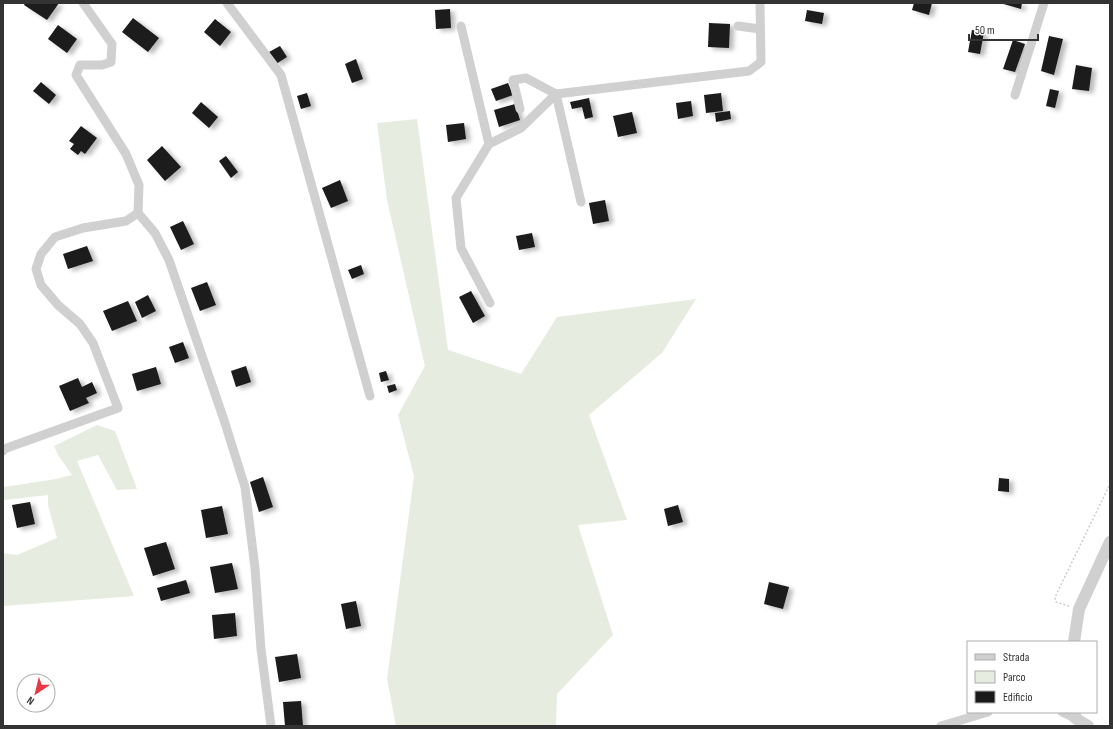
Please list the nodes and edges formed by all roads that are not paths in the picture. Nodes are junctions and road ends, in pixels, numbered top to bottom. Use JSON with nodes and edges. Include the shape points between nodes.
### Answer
{"nodes":[{"id":1,"x":83,"y":3,"type":"edge"},
{"id":2,"x":227,"y":3,"type":"edge"},
{"id":3,"x":760,"y":3,"type":"edge"},
{"id":4,"x":1044,"y":3,"type":"edge"},
{"id":5,"x":461,"y":26,"type":"dead end"},
{"id":6,"x":738,"y":26,"type":"dead end"},
{"id":7,"x":760,"y":29,"type":"junction"},
{"id":8,"x":556,"y":94,"type":"junction"},
{"id":9,"x":1015,"y":95,"type":"dead end"},
{"id":10,"x":520,"y":109,"type":"dead end"},
{"id":11,"x":489,"y":144,"type":"junction"},
{"id":12,"x":581,"y":202,"type":"dead end"},
{"id":13,"x":138,"y":213,"type":"junction"},
{"id":14,"x":490,"y":303,"type":"dead end"},
{"id":15,"x":370,"y":396,"type":"dead end"},
{"id":16,"x":3,"y":451,"type":"edge"},
{"id":17,"x":1110,"y":542,"type":"edge"},
{"id":18,"x":1074,"y":641,"type":"edge"},
{"id":19,"x":985,"y":713,"type":"edge"},
{"id":20,"x":1075,"y":715,"type":"edge"},
{"id":21,"x":271,"y":726,"type":"edge"},
{"id":22,"x":941,"y":726,"type":"edge"},
{"id":23,"x":1088,"y":726,"type":"edge"}],
"edges":[{"from":1,"to":13,"type":"street","via":[[112,44],[111,62],[102,65],[80,65],[76,76],[126,154],[139,185]]},
{"from":2,"to":15,"type":"street","via":[[281,75]]},
{"from":3,"to":7,"type":"street"},
{"from":4,"to":9,"type":"street"},
{"from":5,"to":11,"type":"street"},
{"from":6,"to":7,"type":"street"},
{"from":7,"to":8,"type":"street","via":[[761,62],[749,71]]},
{"from":8,"to":10,"type":"street","via":[[526,78],[513,80]]},
{"from":8,"to":11,"type":"street","via":[[521,128]]},
{"from":8,"to":12,"type":"street"},
{"from":11,"to":14,"type":"street","via":[[456,198],[461,248]]},
{"from":13,"to":16,"type":"street","via":[[126,221],[83,228],[55,237],[41,254],[36,269],[41,285],[58,305],[80,324],[93,343],[118,408]]},
{"from":13,"to":21,"type":"street","via":[[155,232],[169,260],[245,487]]},
{"from":17,"to":18,"type":"street","via":[[1079,609]]},
{"from":19,"to":22,"type":"street"},
{"from":20,"to":23,"type":"street"}]}
